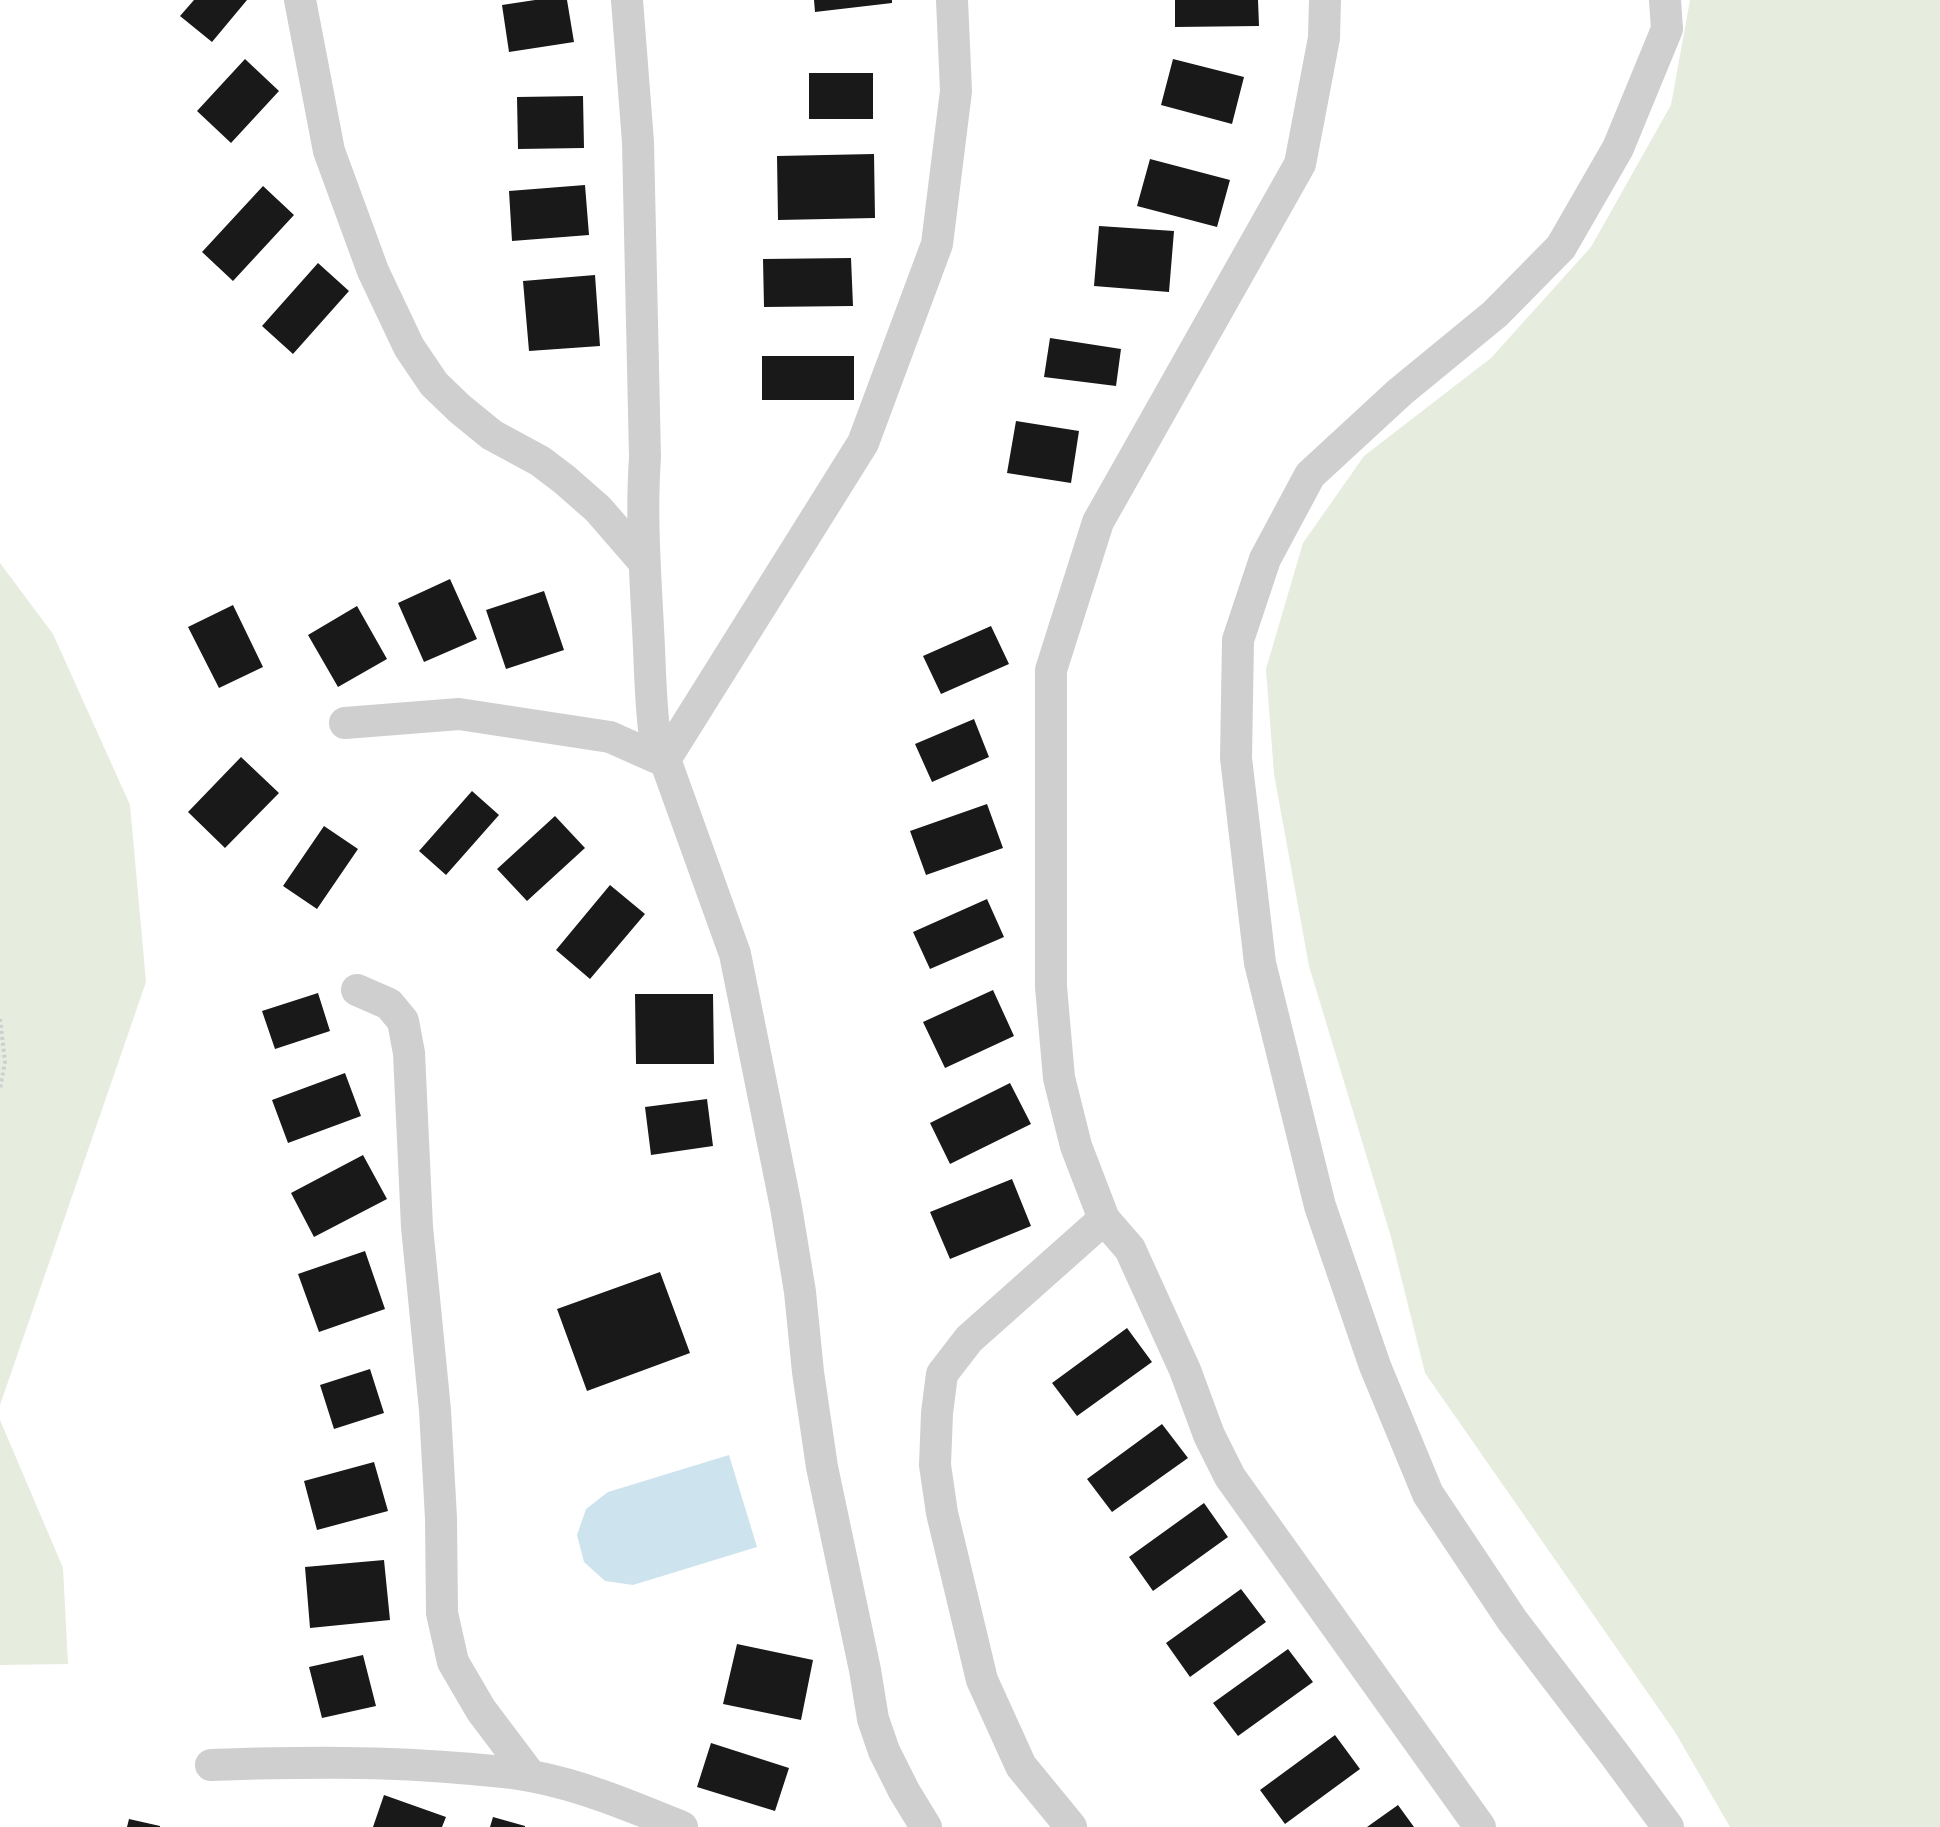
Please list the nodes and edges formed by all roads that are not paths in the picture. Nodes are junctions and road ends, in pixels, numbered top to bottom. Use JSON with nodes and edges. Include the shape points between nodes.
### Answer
{"nodes":[{"id":1,"x":300,"y":0,"type":"edge"},
{"id":2,"x":627,"y":0,"type":"edge"},
{"id":3,"x":952,"y":0,"type":"edge"},
{"id":4,"x":1325,"y":0,"type":"edge"},
{"id":5,"x":1665,"y":0,"type":"edge"},
{"id":6,"x":644,"y":562,"type":"junction"},
{"id":7,"x":345,"y":723,"type":"dead end"},
{"id":8,"x":664,"y":761,"type":"junction"},
{"id":9,"x":357,"y":990,"type":"dead end"},
{"id":10,"x":1104,"y":1219,"type":"junction"},
{"id":11,"x":211,"y":1765,"type":"dead end"},
{"id":12,"x":530,"y":1775,"type":"junction"},
{"id":13,"x":682,"y":1827,"type":"edge"},
{"id":14,"x":926,"y":1827,"type":"edge"},
{"id":15,"x":1071,"y":1827,"type":"edge"},
{"id":16,"x":1480,"y":1827,"type":"edge"},
{"id":17,"x":1668,"y":1827,"type":"edge"}],
"edges":[{"from":1,"to":6,"type":"street","via":[[329,151],[374,272],[409,347],[434,384],[454,403],[492,435],[566,480],[598,509]]},
{"from":2,"to":6,"type":"street","via":[[638,142]]},
{"from":3,"to":8,"type":"street","via":[[957,91],[937,244],[863,443]]},
{"from":4,"to":10,"type":"street","via":[[1324,38],[1300,164],[1098,522],[1051,670],[1051,987],[1059,1078],[1076,1146]]},
{"from":5,"to":17,"type":"street","via":[[1667,29],[1618,148],[1562,246],[1495,314],[1400,392],[1310,475],[1265,559],[1238,640],[1236,758],[1260,963],[1320,1206],[1375,1366],[1428,1494],[1512,1620]]},
{"from":6,"to":8,"type":"street","via":[[649,690],[654,729]]},
{"from":7,"to":8,"type":"street","via":[[459,714],[610,736]]},
{"from":8,"to":14,"type":"street","via":[[735,954],[786,1207],[822,1467],[873,1719],[884,1751]]},
{"from":9,"to":12,"type":"street","via":[[389,1004],[403,1021],[409,1053],[417,1227],[435,1410],[442,1613],[453,1662],[480,1710]]},
{"from":10,"to":15,"type":"street","via":[[969,1339],[942,1374],[936,1413],[935,1465],[942,1513],[982,1680],[1022,1766]]},
{"from":10,"to":16,"type":"street","via":[[1130,1248],[1230,1477]]},
{"from":11,"to":12,"type":"street","via":[[390,1763]]},
{"from":12,"to":13,"type":"street","via":[[598,1793]]}]}
